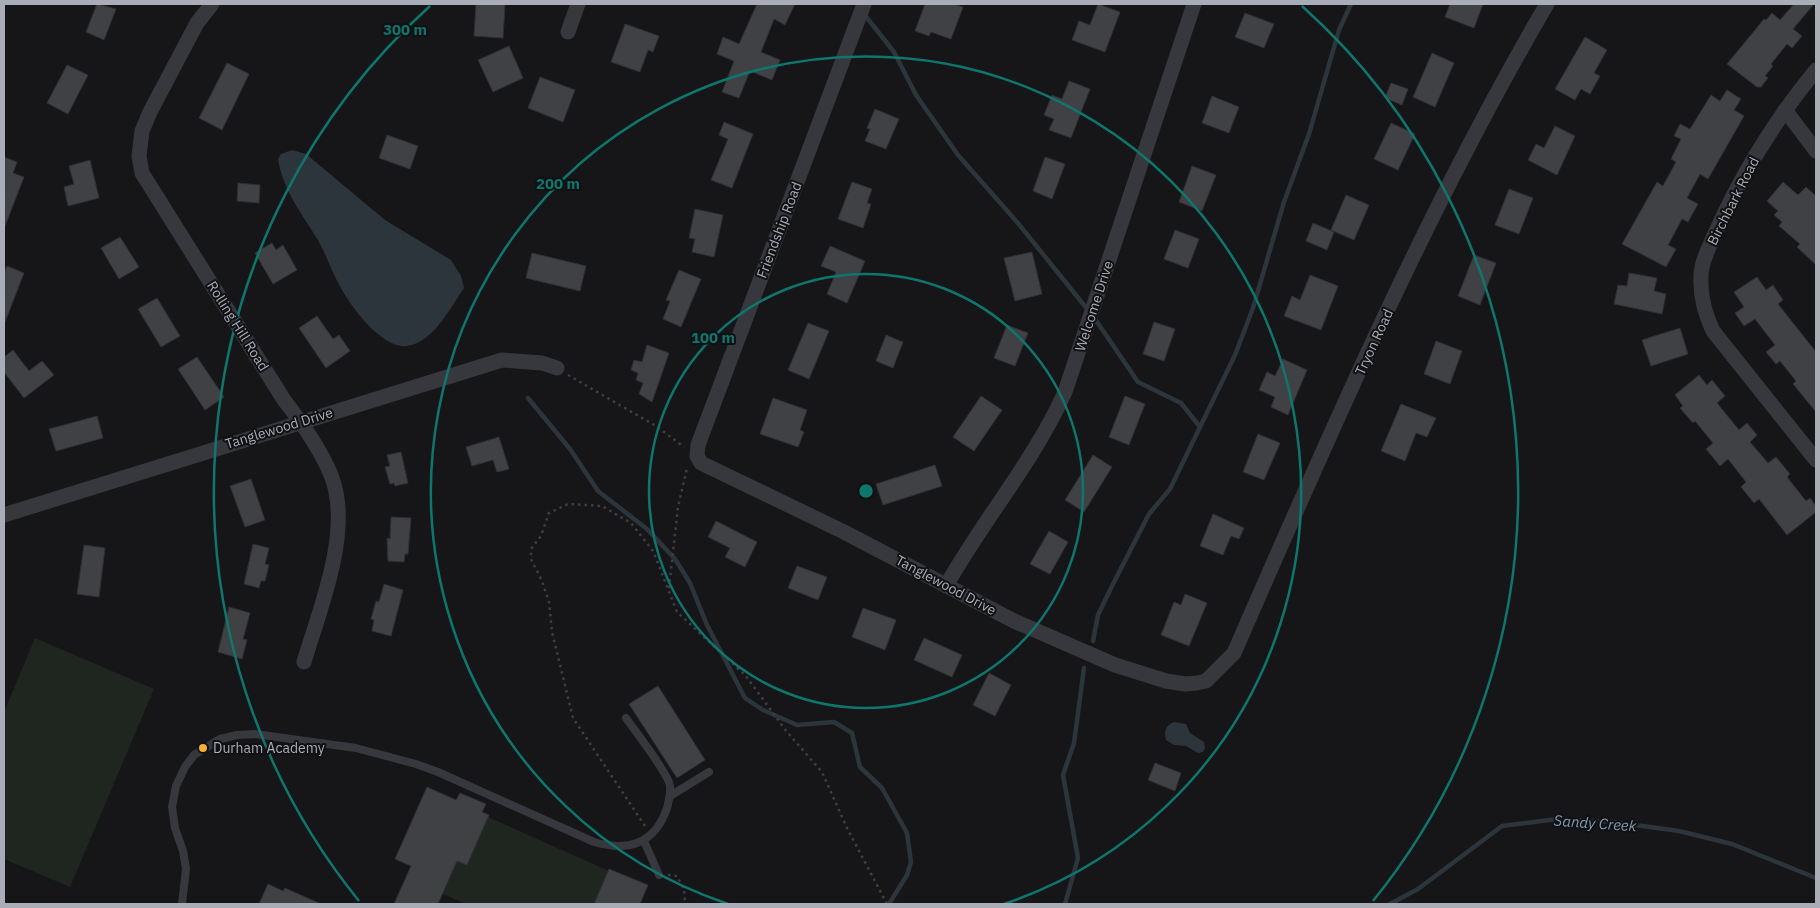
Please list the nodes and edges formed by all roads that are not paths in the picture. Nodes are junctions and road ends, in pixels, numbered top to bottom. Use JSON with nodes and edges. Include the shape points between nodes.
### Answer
{"nodes":[{"id":1,"x":212,"y":4,"type":"edge"},
{"id":2,"x":578,"y":4,"type":"edge"},
{"id":3,"x":864,"y":4,"type":"edge"},
{"id":4,"x":1194,"y":4,"type":"edge"},
{"id":5,"x":1547,"y":4,"type":"edge"},
{"id":6,"x":568,"y":32,"type":"dead end"},
{"id":7,"x":1816,"y":70,"type":"edge"},
{"id":8,"x":1785,"y":110,"type":"junction"},
{"id":9,"x":1816,"y":151,"type":"edge"},
{"id":10,"x":556,"y":368,"type":"road end"},
{"id":11,"x":300,"y":422,"type":"junction"},
{"id":12,"x":697,"y":456,"type":"joint"},
{"id":13,"x":1816,"y":460,"type":"edge"},
{"id":14,"x":4,"y":515,"type":"edge"},
{"id":15,"x":946,"y":586,"type":"junction"},
{"id":16,"x":304,"y":662,"type":"dead end"},
{"id":17,"x":1206,"y":681,"type":"joint"},
{"id":18,"x":626,"y":718,"type":"dead end"},
{"id":19,"x":709,"y":772,"type":"dead end"},
{"id":20,"x":670,"y":796,"type":"junction"},
{"id":21,"x":645,"y":840,"type":"junction"},
{"id":22,"x":659,"y":875,"type":"road end"},
{"id":23,"x":182,"y":904,"type":"edge"}],
"edges":[{"from":1,"to":11,"type":"street","name":"Rolling Hill Road","via":[[197,22],[142,131],[139,156],[142,173]]},
{"from":2,"to":6,"type":"street"},
{"from":3,"to":12,"type":"street","name":"Friendship Road"},
{"from":4,"to":15,"type":"street","name":"Welcome Drive","via":[[1065,392],[1043,435]]},
{"from":5,"to":17,"type":"street","name":"Tryon Road","via":[[1475,132],[1400,284],[1234,653]]},
{"from":7,"to":8,"type":"street","name":"Birchbark Road"},
{"from":8,"to":9,"type":"street"},
{"from":8,"to":13,"type":"street","name":"Birchbark Road","via":[[1750,166],[1706,254],[1701,274],[1702,307],[1713,331]]},
{"from":10,"to":11,"type":"street","name":"Tanglewood Drive","via":[[542,363],[502,360]]},
{"from":11,"to":14,"type":"street","name":"Tanglewood Drive"},
{"from":11,"to":16,"type":"street","name":"Rolling Hill Road","via":[[332,477],[338,522],[337,542]]},
{"from":12,"to":15,"type":"street","name":"Tanglewood Drive","via":[[701,463]]},
{"from":15,"to":17,"type":"street","name":"Tanglewood Drive","via":[[1021,624],[1115,665],[1166,681],[1185,684]]},
{"from":18,"to":20,"type":"lane","via":[[669,783]]},
{"from":19,"to":20,"type":"lane"},
{"from":20,"to":21,"type":"lane","via":[[660,824]]},
{"from":21,"to":22,"type":"lane"},
{"from":21,"to":23,"type":"lane","via":[[631,845],[607,846],[594,842],[438,772],[356,748],[255,734],[237,735],[220,740],[194,755],[176,786],[172,807],[186,869]]}]}
